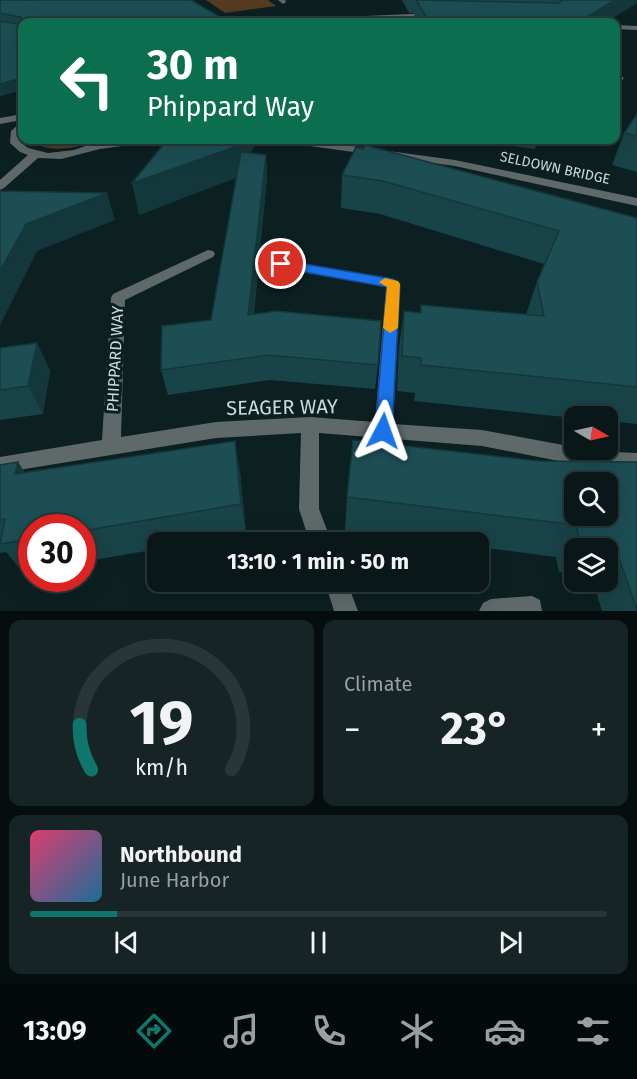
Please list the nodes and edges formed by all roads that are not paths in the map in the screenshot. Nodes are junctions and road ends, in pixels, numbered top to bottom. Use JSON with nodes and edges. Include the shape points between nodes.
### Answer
{"nodes":[{"id":1,"x":445,"y":15,"type":"edge"},
{"id":2,"x":404,"y":18,"type":"edge"},
{"id":3,"x":620,"y":27,"type":"edge"},
{"id":4,"x":637,"y":28,"type":"edge"},
{"id":5,"x":18,"y":118,"type":"edge"},
{"id":6,"x":0,"y":121,"type":"edge"},
{"id":7,"x":18,"y":130,"type":"edge"},
{"id":8,"x":0,"y":142,"type":"edge"},
{"id":9,"x":101,"y":144,"type":"edge"},
{"id":10,"x":113,"y":144,"type":"edge"},
{"id":11,"x":317,"y":144,"type":"edge"},
{"id":12,"x":97,"y":146,"type":"junction"},
{"id":13,"x":19,"y":148,"type":"junction"},
{"id":14,"x":36,"y":154,"type":"junction"},
{"id":15,"x":0,"y":186,"type":"edge"},
{"id":16,"x":637,"y":202,"type":"edge"},
{"id":17,"x":208,"y":254,"type":"dead end"},
{"id":18,"x":281,"y":264,"type":"dead end"},
{"id":19,"x":310,"y":425,"type":"junction"},
{"id":20,"x":383,"y":431,"type":"junction"},
{"id":21,"x":111,"y":448,"type":"junction"},
{"id":22,"x":637,"y":461,"type":"edge"},
{"id":23,"x":0,"y":465,"type":"edge"},
{"id":24,"x":317,"y":532,"type":"edge"},
{"id":25,"x":339,"y":592,"type":"edge"},
{"id":26,"x":532,"y":608,"type":"dead end"},
{"id":27,"x":346,"y":611,"type":"edge"},
{"id":28,"x":491,"y":611,"type":"edge"}],
"edges":[{"from":1,"to":2,"type":"street"},
{"from":3,"to":4,"type":"street"},
{"from":5,"to":6,"type":"street"},
{"from":7,"to":13,"type":"street","via":[[14,137]]},
{"from":8,"to":13,"type":"street"},
{"from":9,"to":12,"type":"street"},
{"from":10,"to":12,"type":"street"},
{"from":11,"to":16,"type":"street","name":"SELDOWN BRIDGE","via":[[455,163]]},
{"from":12,"to":14,"type":"street","via":[[67,154]]},
{"from":13,"to":14,"type":"street"},
{"from":14,"to":15,"type":"street"},
{"from":17,"to":21,"type":"street","name":"PHIPPARD WAY","via":[[117,298]]},
{"from":18,"to":20,"type":"street","via":[[393,284]]},
{"from":19,"to":20,"type":"street","name":"SEAGER WAY"},
{"from":19,"to":21,"type":"street","name":"SEAGER WAY","via":[[216,430]]},
{"from":19,"to":24,"type":"street","via":[[309,509]]},
{"from":20,"to":22,"type":"street","name":"SEAGER WAY","via":[[482,438],[564,454]]},
{"from":21,"to":23,"type":"street","name":"SEAGER WAY"},
{"from":25,"to":27,"type":"street"},
{"from":26,"to":28,"type":"street"}]}
